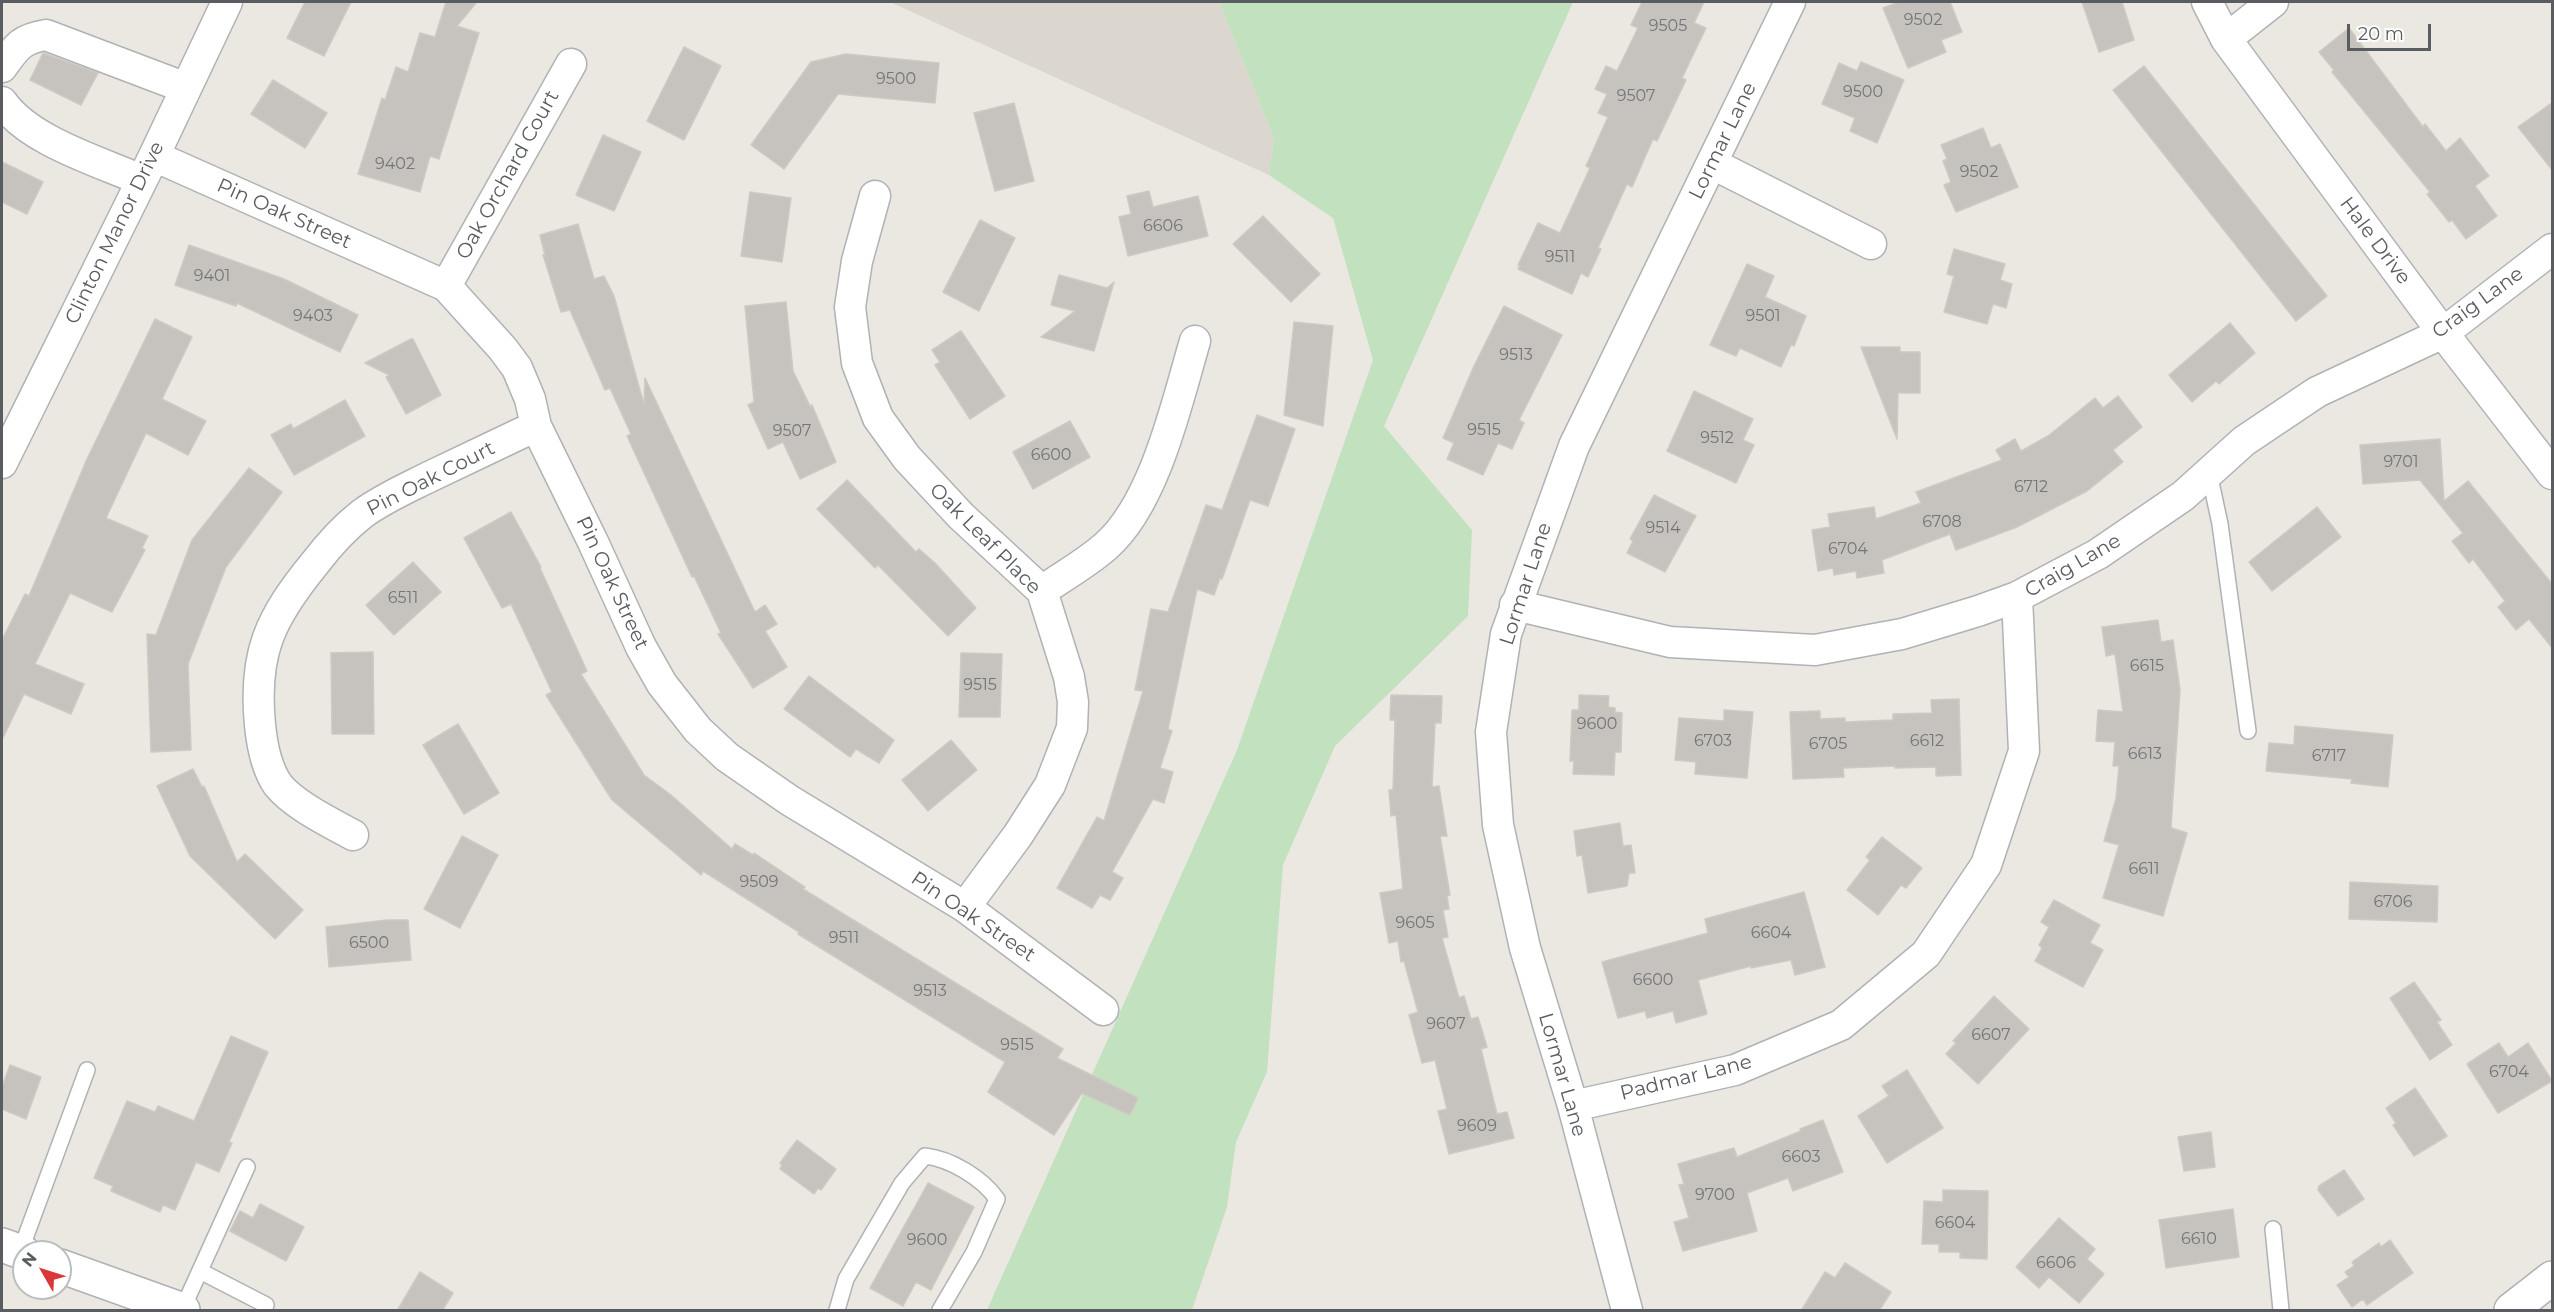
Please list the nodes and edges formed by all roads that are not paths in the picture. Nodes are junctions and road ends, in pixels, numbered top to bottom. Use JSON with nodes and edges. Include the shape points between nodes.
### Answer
{"nodes":[{"id":1,"x":227,"y":2,"type":"edge"},
{"id":2,"x":1790,"y":2,"type":"edge"},
{"id":3,"x":2207,"y":2,"type":"edge"},
{"id":4,"x":2273,"y":2,"type":"edge"},
{"id":5,"x":2226,"y":39,"type":"junction"},
{"id":6,"x":571,"y":64,"type":"dead end"},
{"id":7,"x":2,"y":68,"type":"edge"},
{"id":8,"x":186,"y":88,"type":"junction"},
{"id":9,"x":2,"y":102,"type":"edge"},
{"id":10,"x":1713,"y":164,"type":"junction"},
{"id":11,"x":148,"y":168,"type":"junction"},
{"id":12,"x":875,"y":196,"type":"dead end"},
{"id":13,"x":1870,"y":244,"type":"dead end"},
{"id":14,"x":2553,"y":249,"type":"edge"},
{"id":15,"x":446,"y":286,"type":"junction"},
{"id":16,"x":2443,"y":333,"type":"junction"},
{"id":17,"x":1195,"y":341,"type":"dead end"},
{"id":18,"x":536,"y":426,"type":"junction"},
{"id":19,"x":2,"y":463,"type":"edge"},
{"id":20,"x":2209,"y":473,"type":"junction"},
{"id":21,"x":2553,"y":474,"type":"edge"},
{"id":22,"x":1042,"y":591,"type":"junction"},
{"id":23,"x":2017,"y":597,"type":"junction"},
{"id":24,"x":1515,"y":605,"type":"junction"},
{"id":25,"x":2248,"y":731,"type":"dead end"},
{"id":26,"x":353,"y":835,"type":"dead end"},
{"id":27,"x":965,"y":907,"type":"junction"},
{"id":28,"x":1103,"y":1010,"type":"dead end"},
{"id":29,"x":87,"y":1070,"type":"dead end"},
{"id":30,"x":1573,"y":1106,"type":"junction"},
{"id":31,"x":247,"y":1167,"type":"dead end"},
{"id":32,"x":2273,"y":1229,"type":"dead end"},
{"id":33,"x":19,"y":1240,"type":"edge"},
{"id":34,"x":72,"y":1270,"type":"edge"},
{"id":35,"x":200,"y":1270,"type":"junction"},
{"id":36,"x":2553,"y":1278,"type":"edge"},
{"id":37,"x":266,"y":1305,"type":"dead end"},
{"id":38,"x":183,"y":1310,"type":"edge"},
{"id":39,"x":837,"y":1311,"type":"edge"},
{"id":40,"x":940,"y":1311,"type":"edge"},
{"id":41,"x":1627,"y":1311,"type":"edge"},
{"id":42,"x":2281,"y":1311,"type":"edge"},
{"id":43,"x":2511,"y":1311,"type":"edge"}],
"edges":[{"from":1,"to":8,"type":"street","name":"Clinton Manor Drive"},
{"from":2,"to":10,"type":"street","name":"Lormar Lane"},
{"from":3,"to":5,"type":"street","name":"Hale Drive"},
{"from":4,"to":5,"type":"street"},
{"from":5,"to":16,"type":"street","name":"Hale Drive"},
{"from":6,"to":15,"type":"street","name":"Oak Orchard Court"},
{"from":7,"to":8,"type":"street","via":[[16,48],[30,37],[46,35]]},
{"from":8,"to":11,"type":"street","name":"Clinton Manor Drive"},
{"from":9,"to":11,"type":"street","name":"Pin Oak Street","via":[[11,116],[35,133]]},
{"from":10,"to":13,"type":"street"},
{"from":10,"to":24,"type":"street","name":"Lormar Lane","via":[[1574,446]]},
{"from":11,"to":15,"type":"street","name":"Pin Oak Street"},
{"from":11,"to":19,"type":"street","name":"Clinton Manor Drive"},
{"from":12,"to":22,"type":"street","name":"Oak Leaf Place","via":[[857,261],[850,307],[857,363],[878,418],[907,458],[961,516]]},
{"from":14,"to":16,"type":"street","name":"Craig Lane"},
{"from":15,"to":18,"type":"street","name":"Pin Oak Street","via":[[517,368]]},
{"from":16,"to":20,"type":"street","name":"Craig Lane","via":[[2317,392],[2244,441]]},
{"from":16,"to":21,"type":"street","name":"Hale Drive"},
{"from":17,"to":22,"type":"street","via":[[1148,486],[1124,527],[1106,546]]},
{"from":18,"to":26,"type":"street","name":"Pin Oak Court","via":[[362,514],[326,549],[274,620],[261,658],[257,693],[268,768],[279,786],[294,798]]},
{"from":18,"to":27,"type":"street","name":"Pin Oak Street","via":[[651,666],[698,730],[727,757],[789,800]]},
{"from":20,"to":23,"type":"street","name":"Craig Lane","via":[[2098,554]]},
{"from":20,"to":25,"type":"lane","via":[[2220,524]]},
{"from":22,"to":27,"type":"street","name":"Oak Leaf Place","via":[[1069,677],[1072,728],[1050,784]]},
{"from":23,"to":24,"type":"street","name":"Craig Lane","via":[[1902,634],[1815,650],[1671,642]]},
{"from":23,"to":30,"type":"street","name":"Padmar Lane","via":[[2024,751],[1986,865],[1926,954],[1840,1025],[1735,1070]]},
{"from":24,"to":30,"type":"street","name":"Lormar Lane","via":[[1506,634],[1491,732],[1498,825],[1524,948]]},
{"from":27,"to":28,"type":"street","name":"Pin Oak Street"},
{"from":29,"to":33,"type":"lane"},
{"from":30,"to":41,"type":"street","name":"Lormar Lane"},
{"from":31,"to":35,"type":"lane"},
{"from":32,"to":42,"type":"lane"},
{"from":34,"to":38,"type":"main road"},
{"from":35,"to":37,"type":"lane"},
{"from":35,"to":38,"type":"lane"},
{"from":36,"to":43,"type":"main road"},
{"from":39,"to":40,"type":"lane","via":[[846,1279],[902,1183],[925,1156],[940,1158],[987,1185],[997,1199],[974,1252]]}]}
